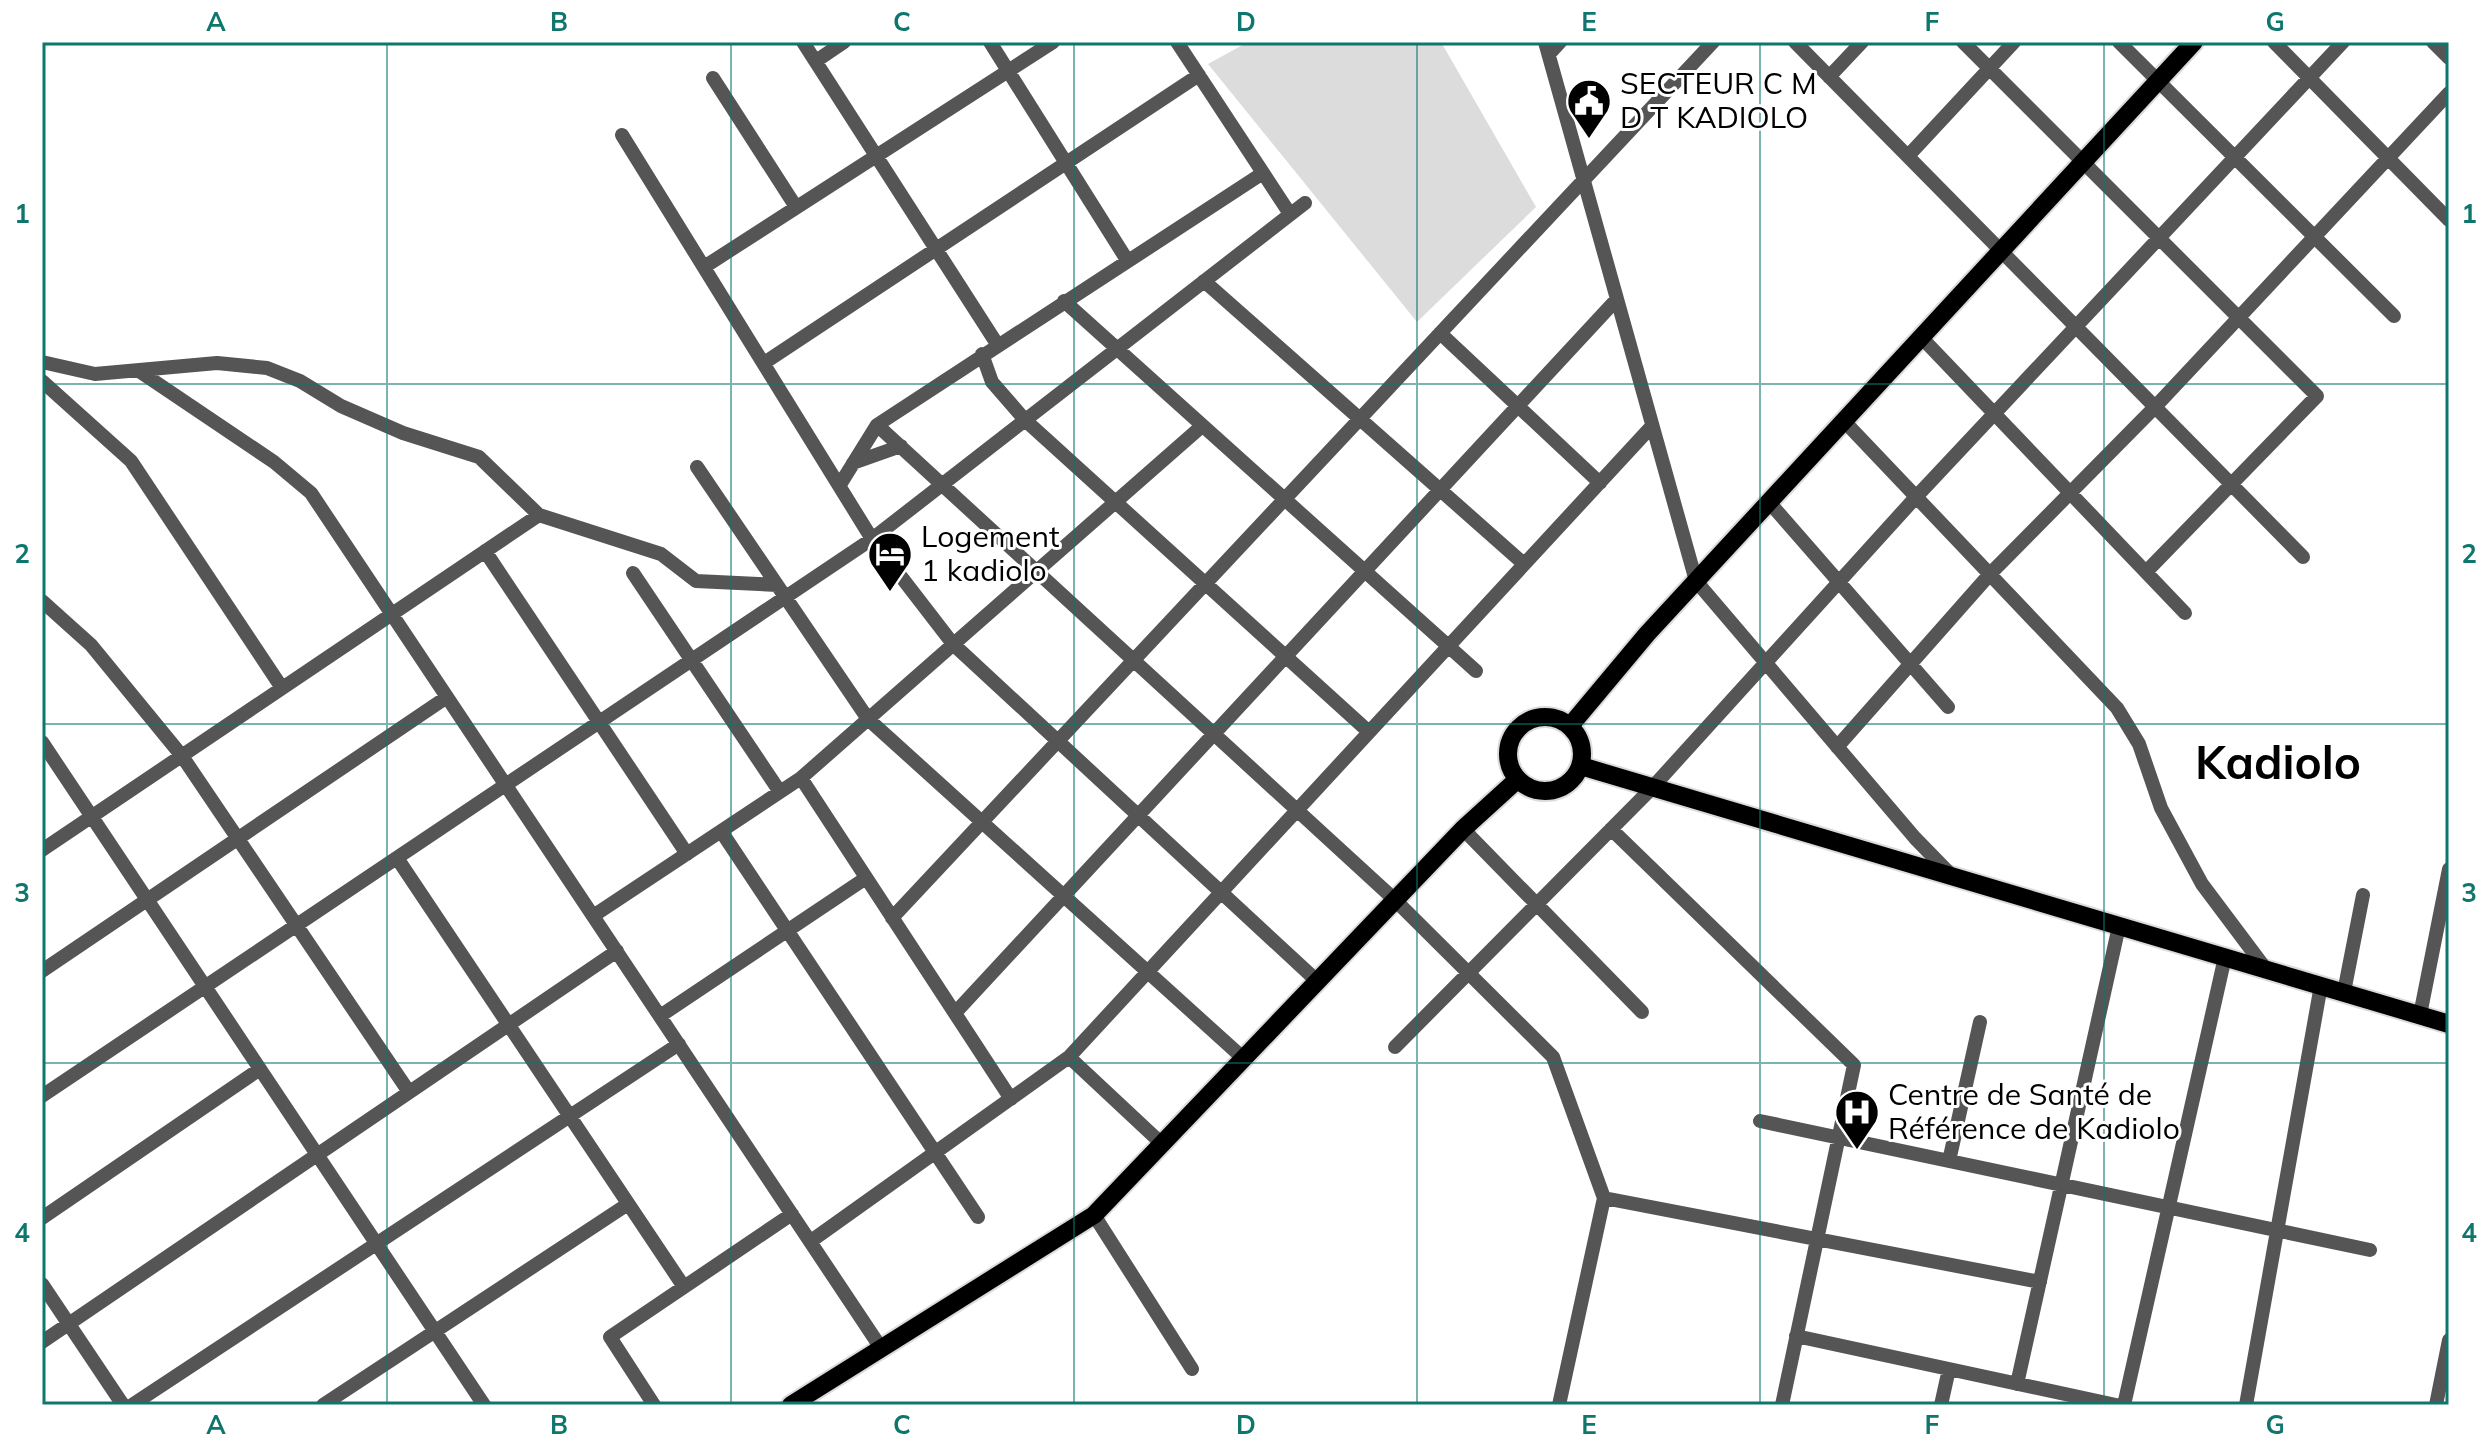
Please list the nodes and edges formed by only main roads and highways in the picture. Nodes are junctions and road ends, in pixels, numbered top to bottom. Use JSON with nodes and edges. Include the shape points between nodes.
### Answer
{"nodes":[{"id":1,"x":2194,"y":42,"type":"edge"},
{"id":2,"x":1570,"y":726,"type":"junction"},
{"id":3,"x":1581,"y":766,"type":"junction"},
{"id":4,"x":1518,"y":779,"type":"junction"},
{"id":5,"x":2449,"y":1024,"type":"edge"},
{"id":6,"x":791,"y":1405,"type":"edge"}],
"edges":[{"from":1,"to":2,"type":"main road","via":[[1696,581]]},
{"from":2,"to":3,"type":"main road","via":[[1581,744]]},
{"from":2,"to":4,"type":"main road","via":[[1548,717],[1516,731],[1508,760]]},
{"from":3,"to":4,"type":"main road","via":[[1575,777],[1553,790],[1540,791]]},
{"from":3,"to":5,"type":"main road"},
{"from":4,"to":6,"type":"main road","via":[[1463,829],[1094,1215]]}]}
